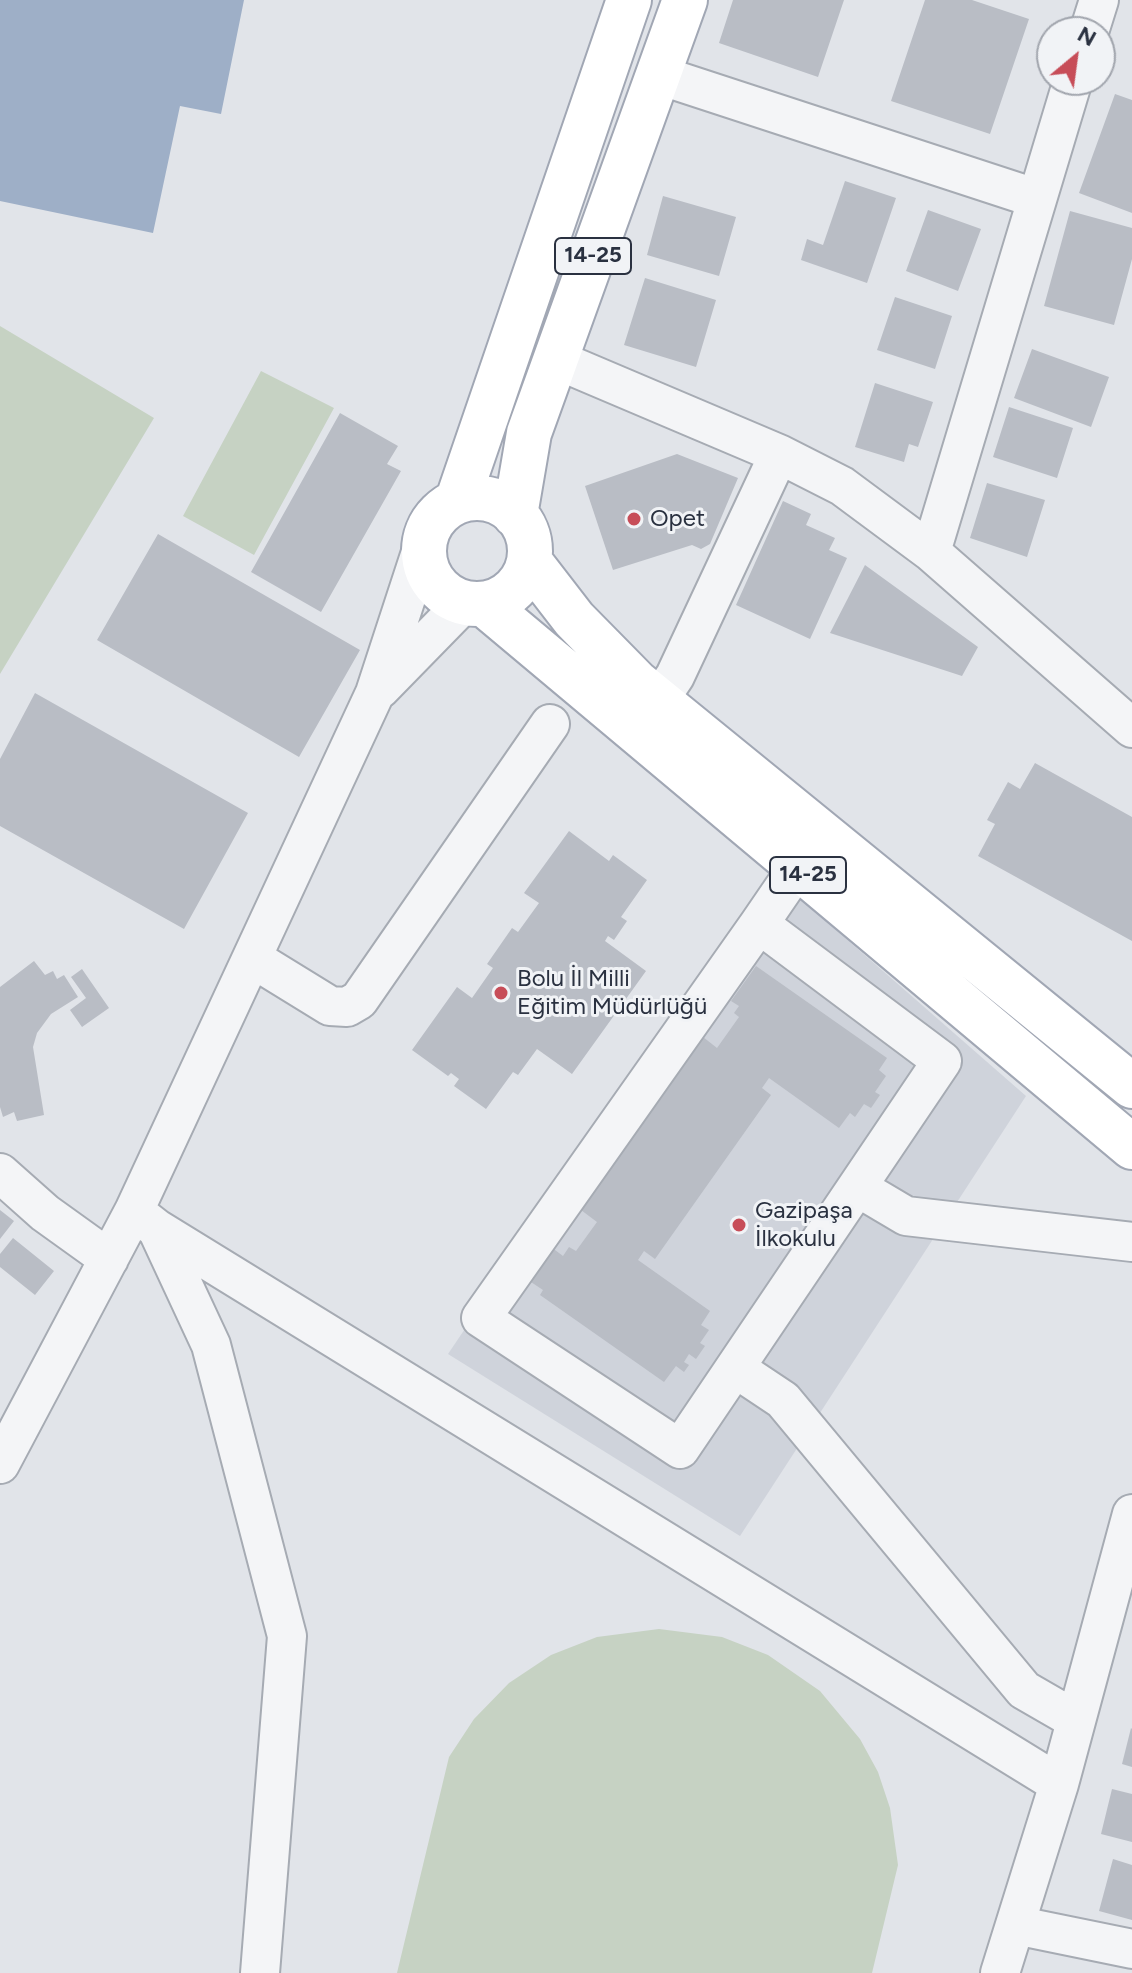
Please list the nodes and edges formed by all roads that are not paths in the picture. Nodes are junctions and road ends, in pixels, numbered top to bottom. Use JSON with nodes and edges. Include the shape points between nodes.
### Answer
{"nodes":[{"id":1,"x":629,"y":0,"type":"edge"},
{"id":2,"x":685,"y":0,"type":"edge"},
{"id":3,"x":659,"y":75,"type":"junction"},
{"id":4,"x":1068,"y":96,"type":"edge"},
{"id":5,"x":1035,"y":198,"type":"junction"},
{"id":6,"x":555,"y":359,"type":"junction"},
{"id":7,"x":779,"y":454,"type":"junction"},
{"id":8,"x":457,"y":502,"type":"junction"},
{"id":9,"x":515,"y":515,"type":"junction"},
{"id":10,"x":424,"y":543,"type":"junction"},
{"id":11,"x":931,"y":552,"type":"junction"},
{"id":12,"x":530,"y":562,"type":"junction"},
{"id":13,"x":474,"y":603,"type":"junction"},
{"id":14,"x":375,"y":693,"type":"junction"},
{"id":15,"x":659,"y":700,"type":"junction"},
{"id":16,"x":550,"y":724,"type":"dead end"},
{"id":17,"x":1132,"y":728,"type":"edge"},
{"id":18,"x":798,"y":867,"type":"junction"},
{"id":19,"x":759,"y":924,"type":"junction"},
{"id":20,"x":252,"y":958,"type":"junction"},
{"id":21,"x":1132,"y":1086,"type":"edge"},
{"id":22,"x":1132,"y":1147,"type":"edge"},
{"id":23,"x":0,"y":1173,"type":"edge"},
{"id":24,"x":857,"y":1187,"type":"junction"},
{"id":25,"x":145,"y":1220,"type":"junction"},
{"id":26,"x":1132,"y":1242,"type":"edge"},
{"id":27,"x":109,"y":1259,"type":"junction"},
{"id":28,"x":735,"y":1368,"type":"junction"},
{"id":29,"x":0,"y":1464,"type":"edge"},
{"id":30,"x":1132,"y":1514,"type":"edge"},
{"id":31,"x":1076,"y":1720,"type":"junction"},
{"id":32,"x":1059,"y":1784,"type":"junction"},
{"id":33,"x":1015,"y":1925,"type":"junction"},
{"id":34,"x":1132,"y":1949,"type":"edge"},
{"id":35,"x":260,"y":1973,"type":"edge"},
{"id":36,"x":1000,"y":1973,"type":"edge"}],
"edges":[{"from":1,"to":8,"type":"main road","number":"14-25"},
{"from":2,"to":3,"type":"main road","number":"14-25"},
{"from":3,"to":5,"type":"street"},
{"from":3,"to":6,"type":"main road","number":"14-25"},
{"from":4,"to":5,"type":"street"},
{"from":5,"to":11,"type":"street"},
{"from":6,"to":7,"type":"street"},
{"from":6,"to":9,"type":"main road","number":"14-25","via":[[529,433]]},
{"from":7,"to":11,"type":"street","via":[[842,486]]},
{"from":7,"to":15,"type":"street"},
{"from":8,"to":9,"type":"main road","via":[[493,500]]},
{"from":8,"to":10,"type":"main road","number":"14-25","via":[[441,512]]},
{"from":9,"to":12,"type":"main road","number":"14-25","via":[[529,539]]},
{"from":10,"to":13,"type":"main road","number":"14-25","via":[[424,561],[442,591]]},
{"from":10,"to":14,"type":"street"},
{"from":11,"to":17,"type":"street"},
{"from":12,"to":13,"type":"main road","via":[[508,595]]},
{"from":12,"to":15,"type":"main road","number":"14-25","via":[[574,619]]},
{"from":13,"to":14,"type":"street"},
{"from":13,"to":18,"type":"main road","number":"14-25"},
{"from":14,"to":20,"type":"street"},
{"from":15,"to":21,"type":"main road","number":"14-25"},
{"from":16,"to":20,"type":"street","via":[[359,1000],[347,1007],[330,1006]]},
{"from":18,"to":19,"type":"street"},
{"from":18,"to":22,"type":"main road","number":"14-25"},
{"from":19,"to":24,"type":"street","via":[[942,1061]]},
{"from":19,"to":28,"type":"street","via":[[481,1318],[680,1449]]},
{"from":20,"to":25,"type":"street"},
{"from":23,"to":27,"type":"street"},
{"from":24,"to":26,"type":"street","via":[[906,1216]]},
{"from":24,"to":28,"type":"street"},
{"from":25,"to":27,"type":"street"},
{"from":25,"to":32,"type":"street"},
{"from":25,"to":35,"type":"street","via":[[211,1345],[287,1636]]},
{"from":27,"to":29,"type":"street"},
{"from":28,"to":31,"type":"street","via":[[783,1400],[1024,1690]]},
{"from":30,"to":31,"type":"street"},
{"from":31,"to":32,"type":"street"},
{"from":32,"to":33,"type":"street"},
{"from":33,"to":34,"type":"street"},
{"from":33,"to":36,"type":"street"}]}
